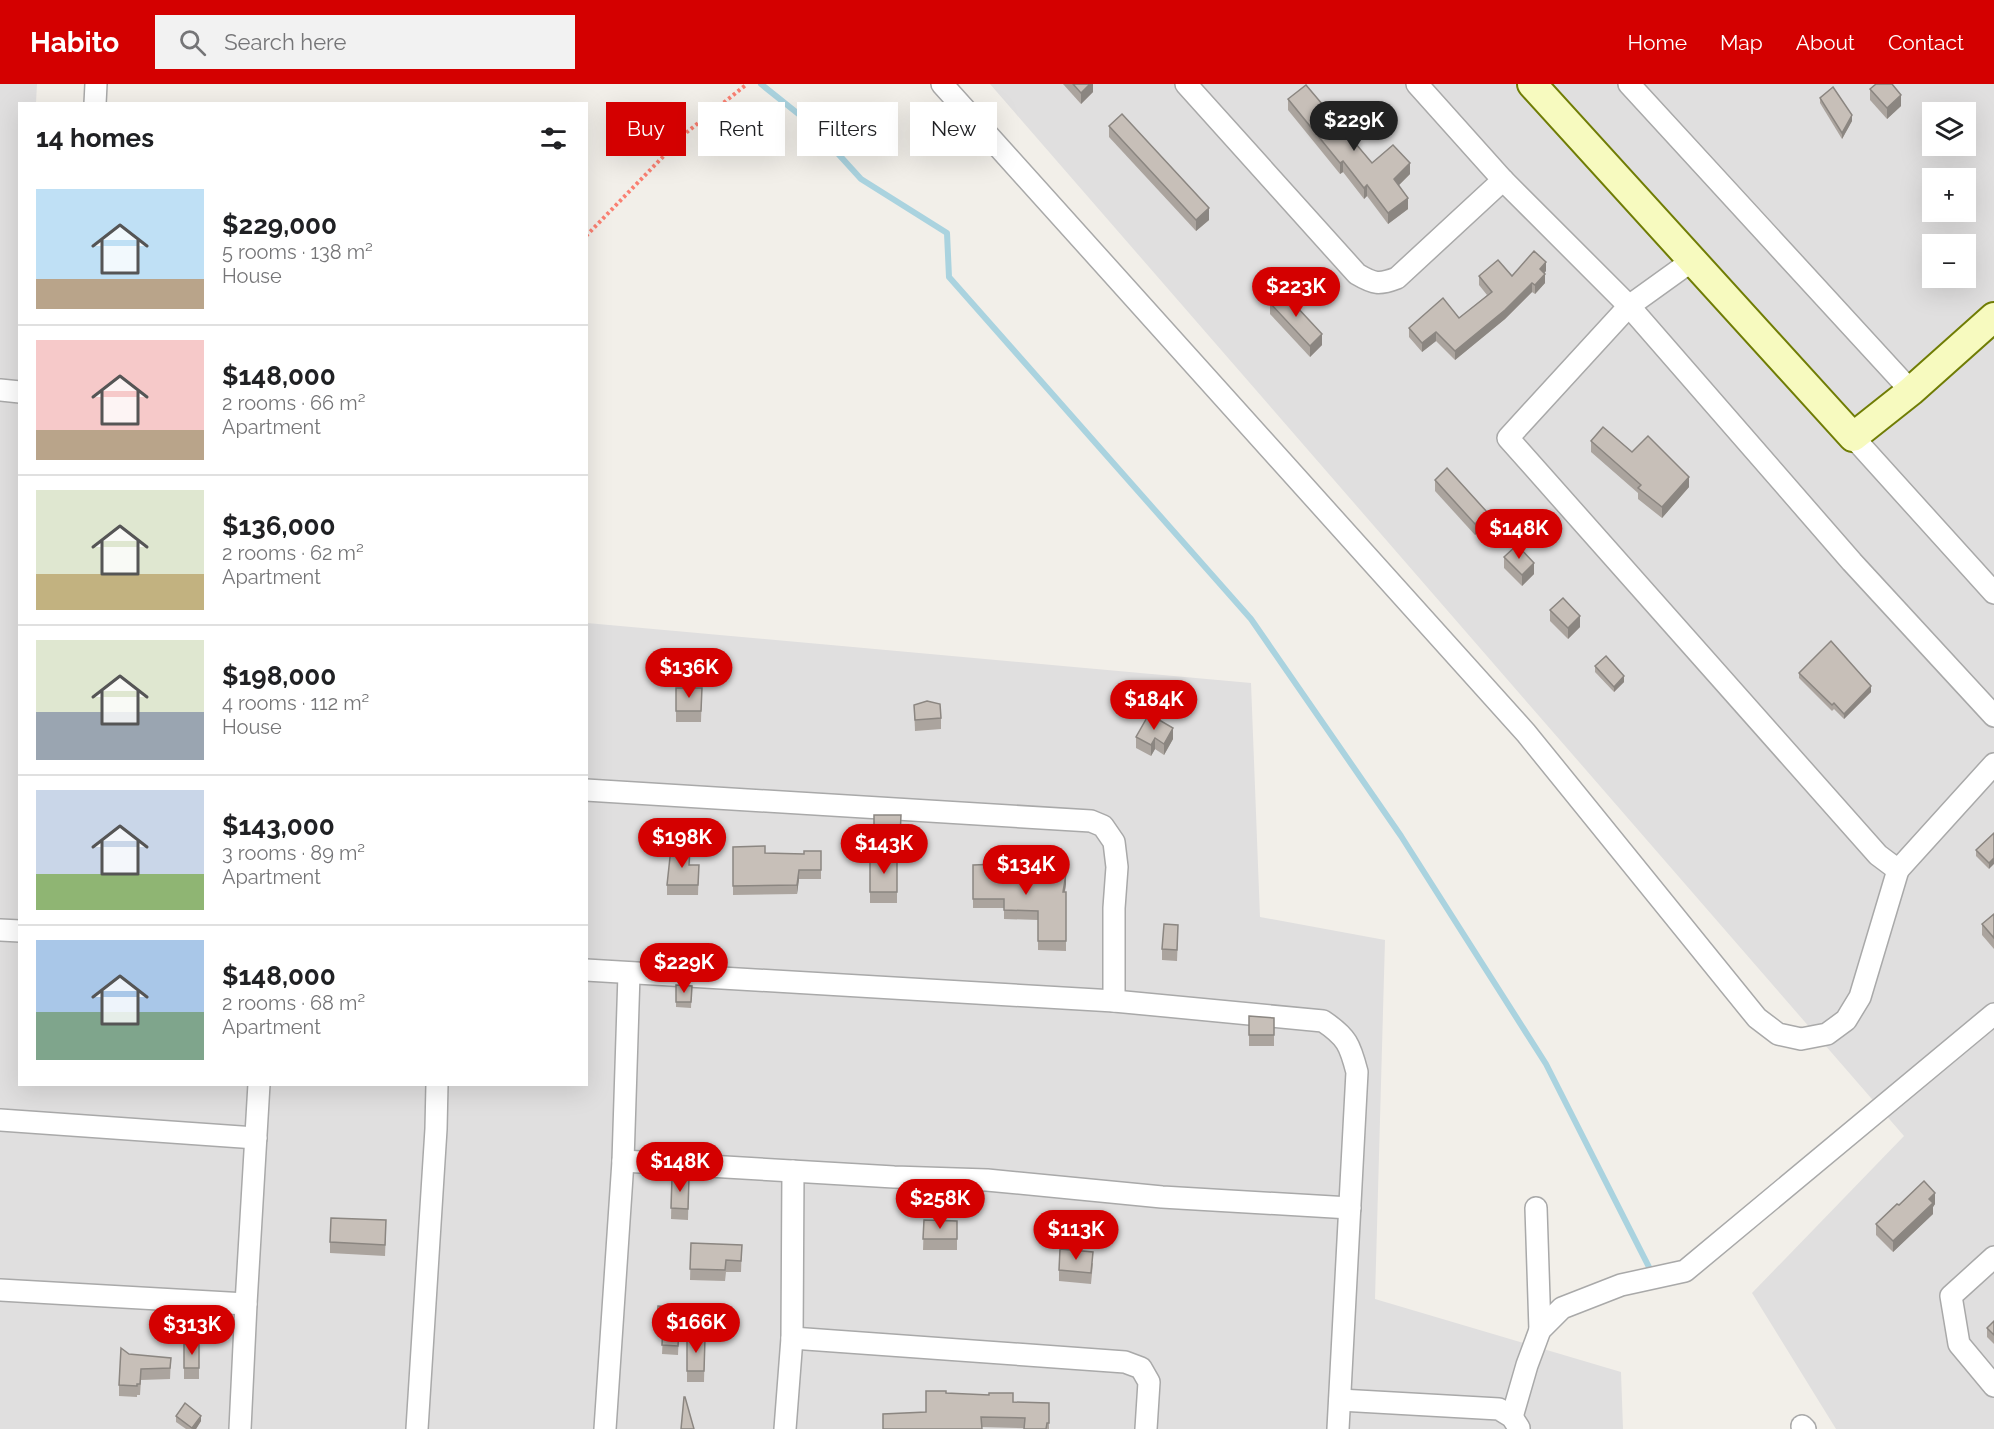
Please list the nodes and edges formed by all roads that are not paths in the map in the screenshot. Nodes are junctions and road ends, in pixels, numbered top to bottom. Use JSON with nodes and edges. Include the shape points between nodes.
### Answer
{"nodes":[{"id":1,"x":96,"y":84,"type":"edge"},
{"id":2,"x":942,"y":84,"type":"edge"},
{"id":3,"x":1186,"y":84,"type":"edge"},
{"id":4,"x":1417,"y":84,"type":"edge"},
{"id":5,"x":1532,"y":84,"type":"edge"},
{"id":6,"x":1629,"y":84,"type":"edge"},
{"id":7,"x":95,"y":102,"type":"edge"},
{"id":8,"x":1503,"y":180,"type":"junction"},
{"id":9,"x":1693,"y":261,"type":"junction"},
{"id":10,"x":1629,"y":306,"type":"junction"},
{"id":11,"x":1994,"y":317,"type":"edge"},
{"id":12,"x":0,"y":390,"type":"edge"},
{"id":13,"x":1911,"y":391,"type":"junction"},
{"id":14,"x":18,"y":392,"type":"edge"},
{"id":15,"x":1853,"y":437,"type":"junction"},
{"id":16,"x":1994,"y":593,"type":"edge"},
{"id":17,"x":1994,"y":716,"type":"edge"},
{"id":18,"x":1994,"y":764,"type":"edge"},
{"id":19,"x":588,"y":790,"type":"edge"},
{"id":20,"x":1898,"y":870,"type":"junction"},
{"id":21,"x":0,"y":930,"type":"edge"},
{"id":22,"x":18,"y":931,"type":"edge"},
{"id":23,"x":588,"y":970,"type":"edge"},
{"id":24,"x":629,"y":974,"type":"junction"},
{"id":25,"x":1114,"y":1001,"type":"junction"},
{"id":26,"x":1994,"y":1014,"type":"edge"},
{"id":27,"x":260,"y":1086,"type":"edge"},
{"id":28,"x":437,"y":1086,"type":"edge"},
{"id":29,"x":0,"y":1120,"type":"edge"},
{"id":30,"x":256,"y":1138,"type":"junction"},
{"id":31,"x":623,"y":1161,"type":"junction"},
{"id":32,"x":793,"y":1171,"type":"junction"},
{"id":33,"x":1350,"y":1208,"type":"junction"},
{"id":34,"x":1536,"y":1208,"type":"dead end"},
{"id":35,"x":1994,"y":1257,"type":"edge"},
{"id":36,"x":0,"y":1290,"type":"edge"},
{"id":37,"x":246,"y":1304,"type":"junction"},
{"id":38,"x":1540,"y":1330,"type":"junction"},
{"id":39,"x":792,"y":1338,"type":"junction"},
{"id":40,"x":1994,"y":1386,"type":"edge"},
{"id":41,"x":1340,"y":1400,"type":"junction"},
{"id":42,"x":1516,"y":1423,"type":"edge"},
{"id":43,"x":240,"y":1429,"type":"edge"},
{"id":44,"x":417,"y":1429,"type":"edge"},
{"id":45,"x":605,"y":1429,"type":"edge"},
{"id":46,"x":785,"y":1429,"type":"edge"},
{"id":47,"x":1146,"y":1429,"type":"edge"},
{"id":48,"x":1338,"y":1429,"type":"edge"}],
"edges":[{"from":1,"to":7,"type":"street"},
{"from":2,"to":20,"type":"street","via":[[1526,733],[1757,1018],[1778,1034],[1801,1039],[1827,1034],[1846,1020],[1860,997]]},
{"from":3,"to":8,"type":"street","via":[[1358,274],[1371,282],[1397,278]]},
{"from":4,"to":8,"type":"street"},
{"from":5,"to":9,"type":"street"},
{"from":6,"to":13,"type":"street"},
{"from":8,"to":10,"type":"street"},
{"from":9,"to":10,"type":"street"},
{"from":9,"to":15,"type":"street"},
{"from":10,"to":17,"type":"street","via":[[1852,562]]},
{"from":10,"to":20,"type":"street","via":[[1508,438],[1878,855]]},
{"from":11,"to":13,"type":"street"},
{"from":12,"to":14,"type":"street"},
{"from":13,"to":15,"type":"street"},
{"from":15,"to":16,"type":"street"},
{"from":18,"to":20,"type":"street"},
{"from":19,"to":25,"type":"street","via":[[1091,821],[1103,826],[1114,842],[1118,867]]},
{"from":21,"to":22,"type":"street"},
{"from":23,"to":24,"type":"street"},
{"from":24,"to":25,"type":"street"},
{"from":24,"to":31,"type":"street"},
{"from":25,"to":33,"type":"street","via":[[1323,1021],[1336,1030],[1351,1048],[1357,1072]]},
{"from":26,"to":38,"type":"street","via":[[1685,1271],[1621,1285],[1562,1308]]},
{"from":27,"to":30,"type":"street"},
{"from":28,"to":44,"type":"street"},
{"from":29,"to":30,"type":"street"},
{"from":30,"to":37,"type":"street"},
{"from":31,"to":32,"type":"street"},
{"from":31,"to":45,"type":"street"},
{"from":32,"to":33,"type":"street","via":[[987,1180],[1162,1197]]},
{"from":32,"to":39,"type":"street"},
{"from":33,"to":41,"type":"street"},
{"from":34,"to":38,"type":"street"},
{"from":35,"to":40,"type":"street","via":[[1951,1296],[1959,1344]]},
{"from":36,"to":37,"type":"street"},
{"from":37,"to":43,"type":"street"},
{"from":38,"to":42,"type":"street","via":[[1527,1365]]},
{"from":39,"to":46,"type":"street"},
{"from":39,"to":47,"type":"street","via":[[1125,1362],[1141,1368],[1149,1383]]},
{"from":41,"to":42,"type":"street","via":[[1499,1409]]},
{"from":41,"to":48,"type":"street"}]}
